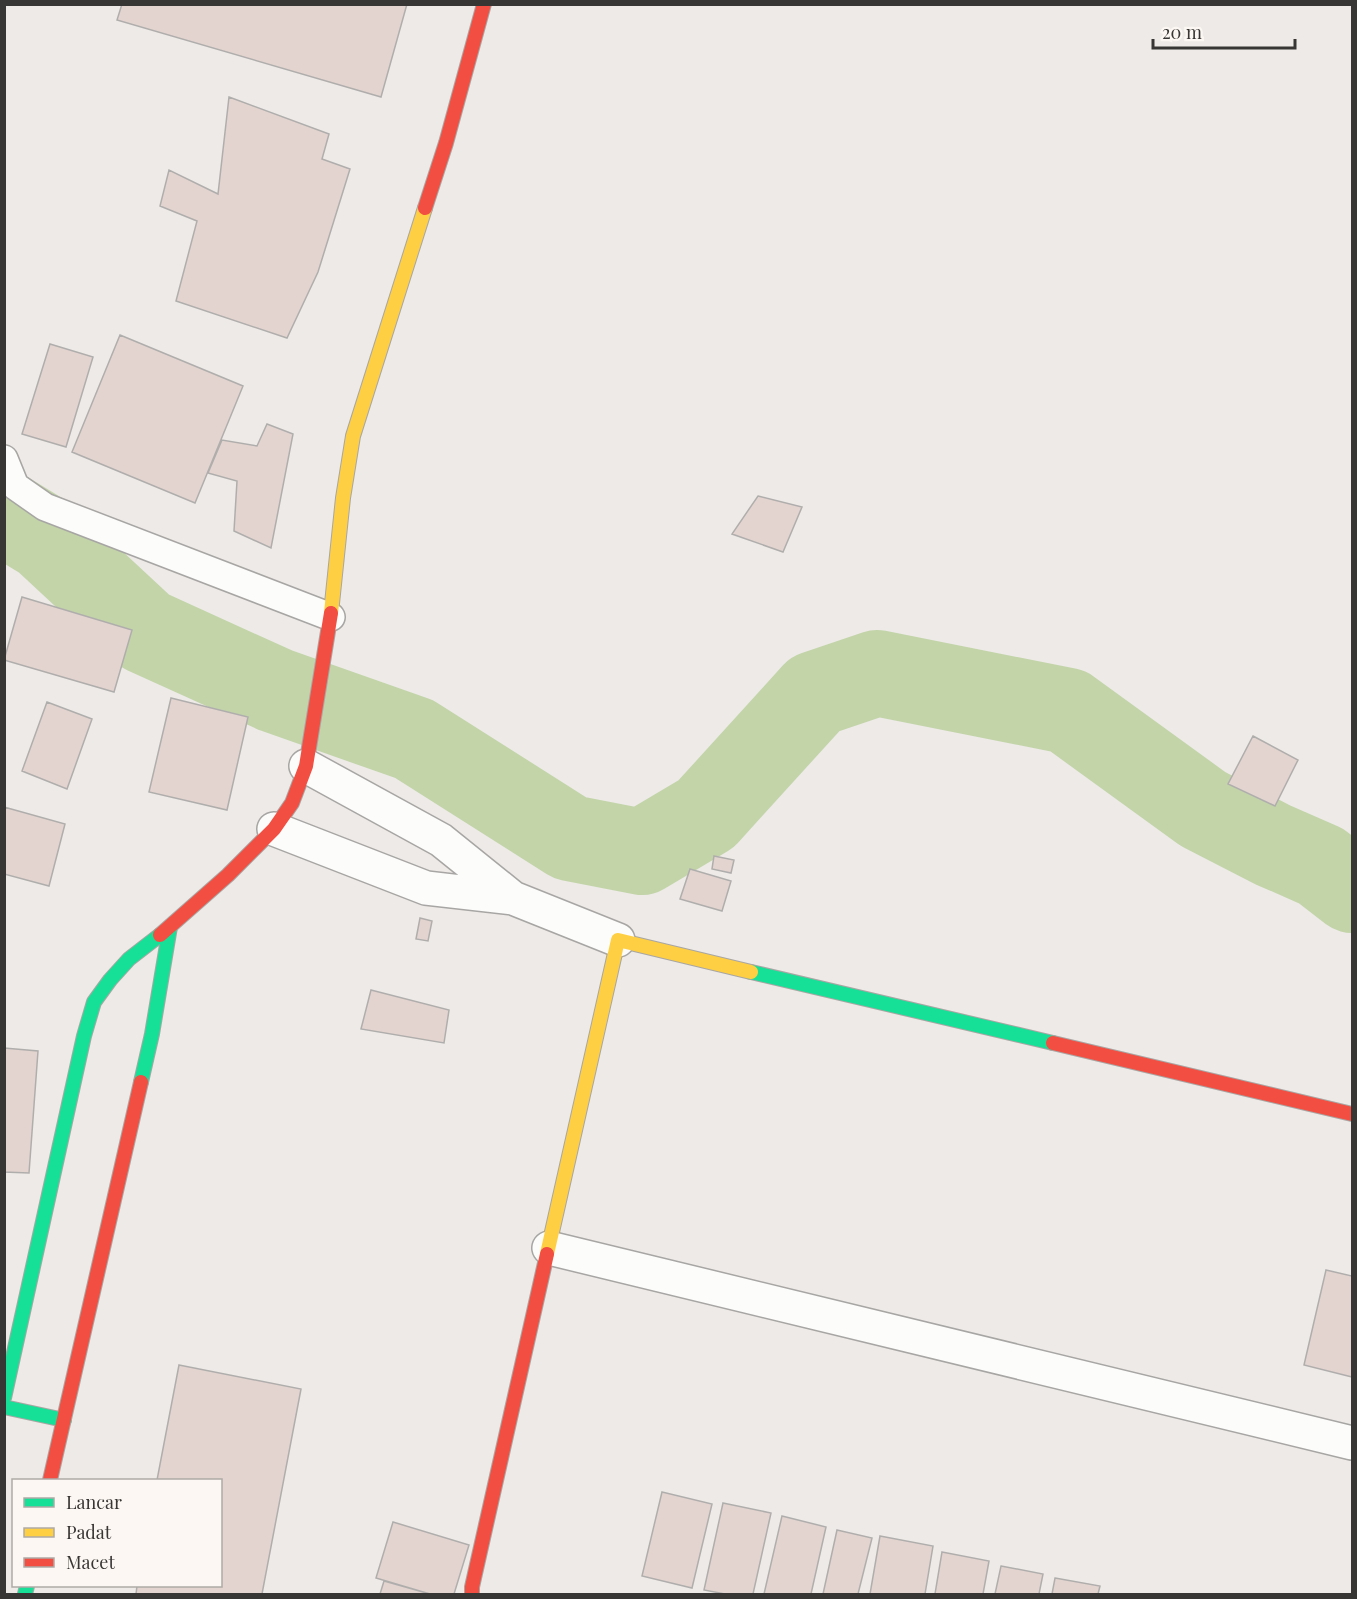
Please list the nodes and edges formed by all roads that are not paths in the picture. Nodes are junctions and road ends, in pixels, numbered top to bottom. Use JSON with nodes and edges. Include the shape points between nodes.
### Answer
{"nodes":[{"id":1,"x":484,"y":4,"type":"edge"},
{"id":2,"x":4,"y":459,"type":"edge"},
{"id":3,"x":331,"y":617,"type":"junction"},
{"id":4,"x":306,"y":766,"type":"junction"},
{"id":5,"x":274,"y":829,"type":"junction"},
{"id":6,"x":513,"y":898,"type":"junction"},
{"id":7,"x":170,"y":927,"type":"junction"},
{"id":8,"x":618,"y":940,"type":"junction"},
{"id":9,"x":1353,"y":1114,"type":"edge"},
{"id":10,"x":549,"y":1248,"type":"junction"},
{"id":11,"x":4,"y":1398,"type":"edge"},
{"id":12,"x":4,"y":1407,"type":"edge"},
{"id":13,"x":64,"y":1420,"type":"junction"},
{"id":14,"x":1353,"y":1443,"type":"edge"},
{"id":15,"x":50,"y":1479,"type":"edge"},
{"id":16,"x":472,"y":1594,"type":"edge"}],
"edges":[{"from":1,"to":3,"type":"street","via":[[446,143],[353,436]]},
{"from":2,"to":3,"type":"lane","via":[[15,486],[45,507]]},
{"from":3,"to":4,"type":"street"},
{"from":4,"to":5,"type":"street","via":[[292,803]]},
{"from":4,"to":6,"type":"street","via":[[441,840]]},
{"from":5,"to":6,"type":"street","via":[[426,888]]},
{"from":5,"to":7,"type":"street"},
{"from":6,"to":8,"type":"street"},
{"from":7,"to":11,"type":"street","via":[[129,959],[94,1002]]},
{"from":7,"to":13,"type":"street","via":[[152,1034]]},
{"from":8,"to":9,"type":"street"},
{"from":8,"to":10,"type":"street"},
{"from":10,"to":14,"type":"street"},
{"from":10,"to":16,"type":"street"},
{"from":12,"to":13,"type":"street"},
{"from":13,"to":15,"type":"street"}]}
